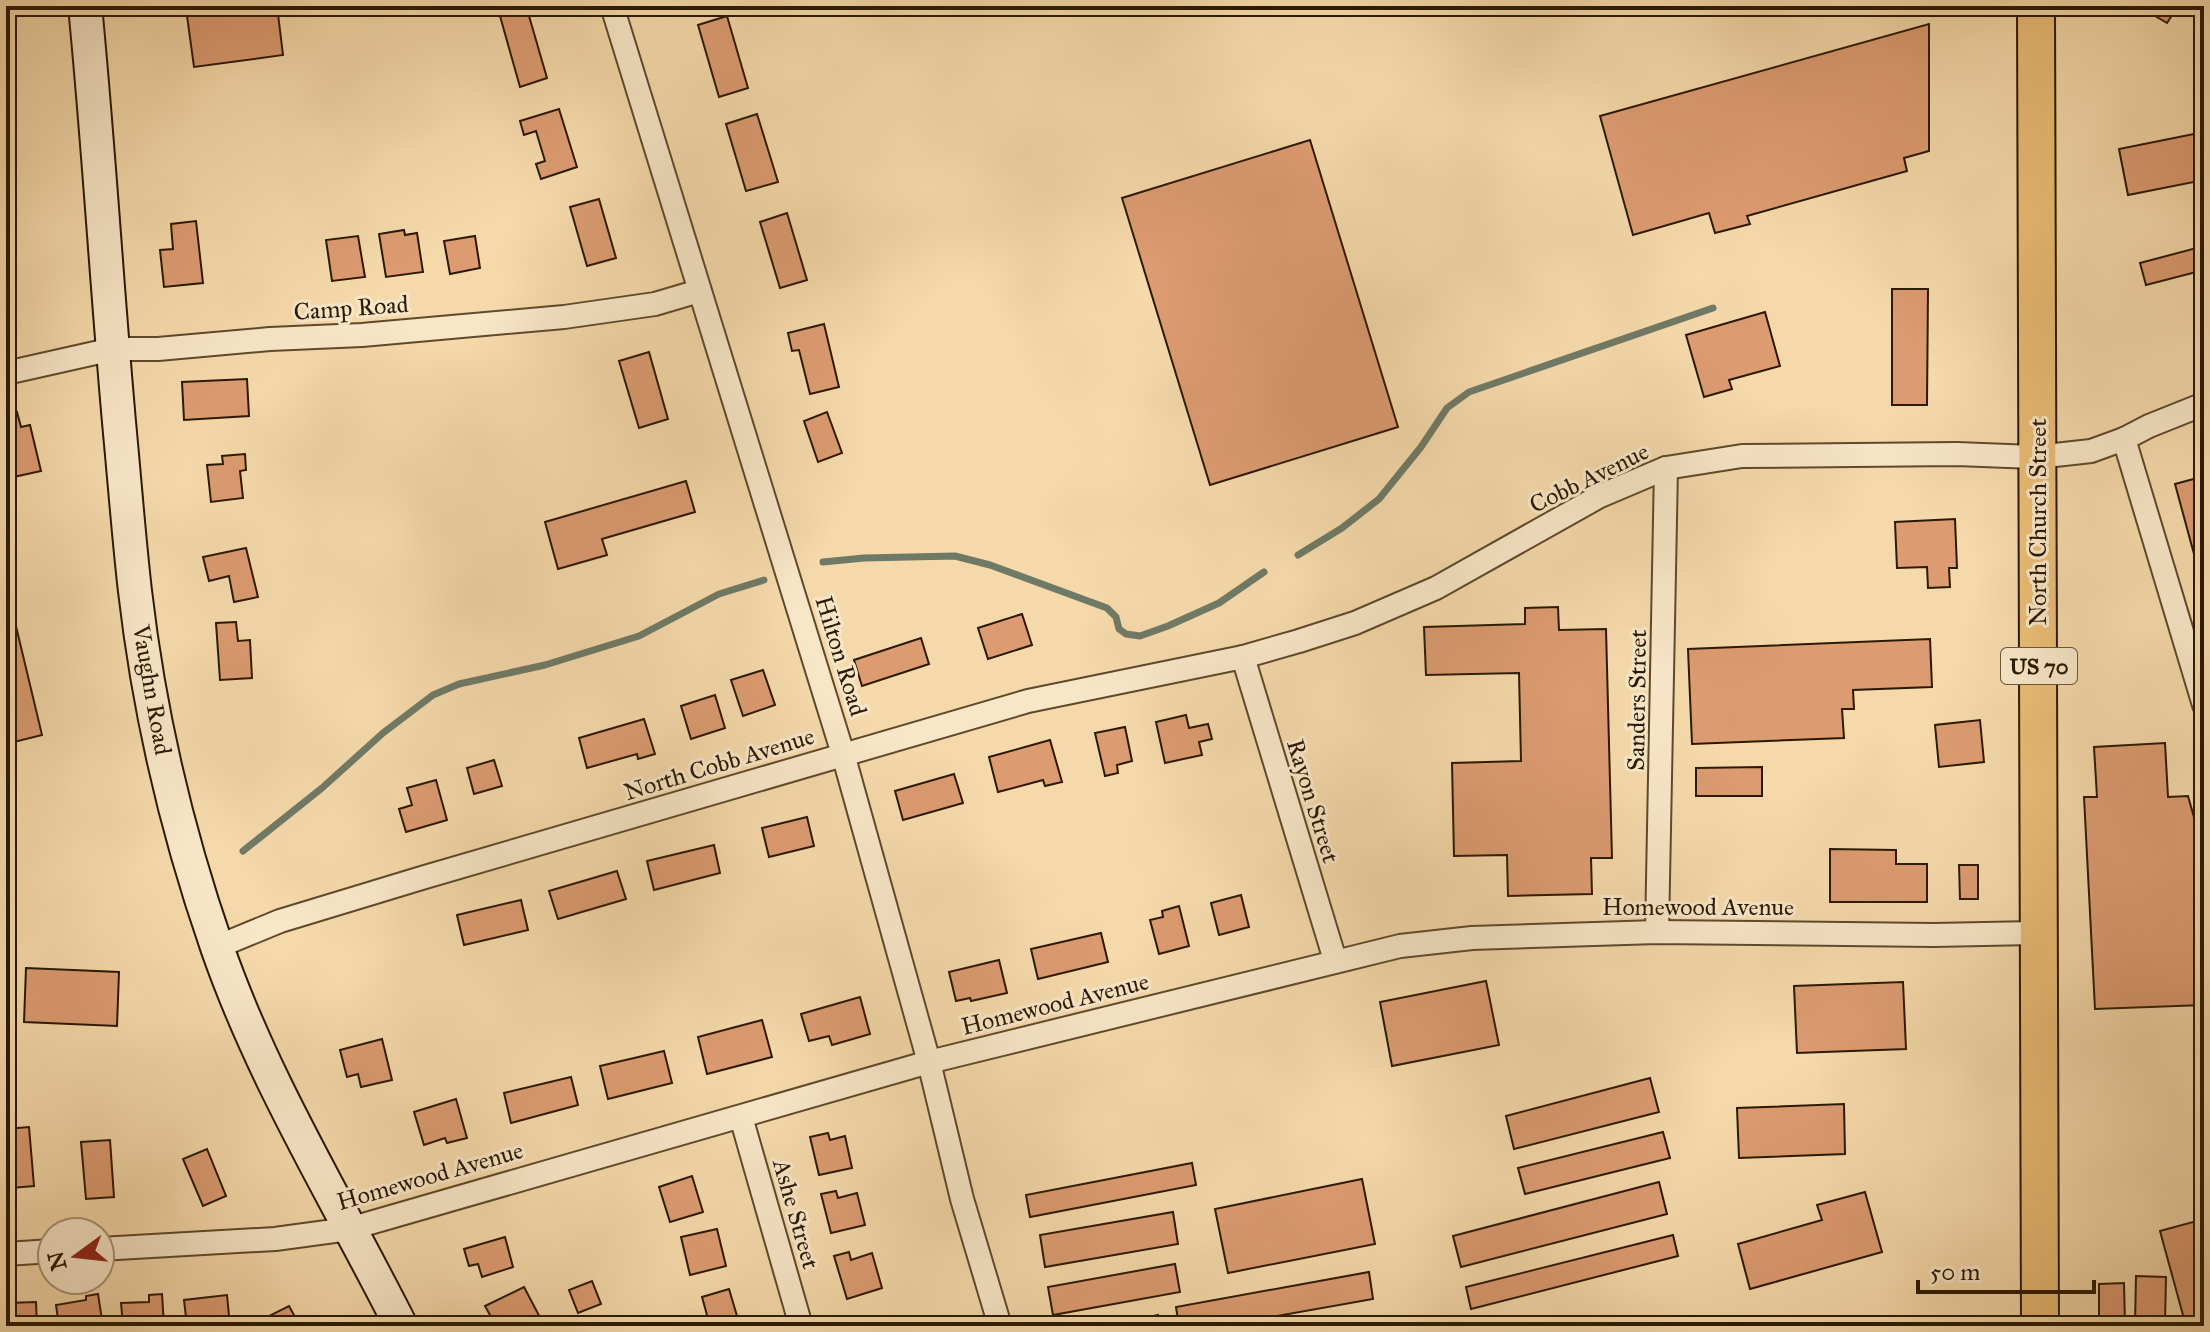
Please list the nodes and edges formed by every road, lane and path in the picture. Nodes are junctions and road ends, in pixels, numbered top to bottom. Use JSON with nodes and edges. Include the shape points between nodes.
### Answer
{"nodes":[{"id":1,"x":85,"y":6,"type":"edge"},
{"id":2,"x":612,"y":6,"type":"edge"},
{"id":3,"x":2036,"y":6,"type":"edge"},
{"id":4,"x":699,"y":291,"type":"junction"},
{"id":5,"x":113,"y":349,"type":"junction"},
{"id":6,"x":6,"y":373,"type":"edge"},
{"id":7,"x":2204,"y":404,"type":"edge"},
{"id":8,"x":2124,"y":439,"type":"junction"},
{"id":9,"x":2037,"y":457,"type":"junction"},
{"id":10,"x":1666,"y":468,"type":"junction"},
{"id":11,"x":2196,"y":648,"type":"edge"},
{"id":12,"x":1243,"y":657,"type":"junction"},
{"id":13,"x":2204,"y":705,"type":"edge"},
{"id":14,"x":843,"y":754,"type":"junction"},
{"id":15,"x":1657,"y":932,"type":"junction"},
{"id":16,"x":2040,"y":933,"type":"junction"},
{"id":17,"x":217,"y":947,"type":"junction"},
{"id":18,"x":1335,"y":960,"type":"junction"},
{"id":19,"x":929,"y":1062,"type":"junction"},
{"id":20,"x":741,"y":1117,"type":"junction"},
{"id":21,"x":349,"y":1229,"type":"junction"},
{"id":22,"x":116,"y":1248,"type":"edge"},
{"id":23,"x":36,"y":1252,"type":"edge"},
{"id":24,"x":6,"y":1254,"type":"edge"},
{"id":25,"x":401,"y":1326,"type":"edge"},
{"id":26,"x":801,"y":1326,"type":"edge"},
{"id":27,"x":1000,"y":1326,"type":"edge"},
{"id":28,"x":2040,"y":1326,"type":"edge"}],
"edges":[{"from":1,"to":5,"type":"street","name":"Vaughn Road"},
{"from":2,"to":4,"type":"street","name":"Hilton Road"},
{"from":3,"to":9,"type":"main road","name":"North Church Street","number":"US 70"},
{"from":4,"to":5,"type":"street","name":"Camp Road","via":[[655,304],[564,317]]},
{"from":4,"to":14,"type":"street","name":"Hilton Road"},
{"from":5,"to":6,"type":"street","name":"Camp Road"},
{"from":5,"to":17,"type":"street","name":"Vaughn Road","via":[[135,592],[150,690],[182,835]]},
{"from":7,"to":8,"type":"street","name":"Cobb Avenue"},
{"from":8,"to":9,"type":"street","name":"Cobb Avenue","via":[[2091,451]]},
{"from":8,"to":11,"type":"street"},
{"from":9,"to":10,"type":"street","name":"Cobb Avenue","via":[[1742,456]]},
{"from":9,"to":16,"type":"main road","name":"North Church Street","number":"US 70"},
{"from":10,"to":12,"type":"street","name":"Cobb Avenue","via":[[1600,496],[1436,588],[1355,623]]},
{"from":10,"to":15,"type":"street","name":"Sanders Street"},
{"from":11,"to":13,"type":"street"},
{"from":12,"to":14,"type":"street","name":"North Cobb Avenue","via":[[1028,701]]},
{"from":12,"to":18,"type":"street","name":"Rayon Street"},
{"from":14,"to":17,"type":"street","name":"North Cobb Avenue","via":[[295,917]]},
{"from":14,"to":19,"type":"street","name":"Hilton Road"},
{"from":15,"to":16,"type":"street","name":"Homewood Avenue"},
{"from":15,"to":18,"type":"street","name":"Homewood Avenue","via":[[1472,938]]},
{"from":16,"to":28,"type":"main road","name":"North Church Street","number":"US 70"},
{"from":17,"to":21,"type":"street","name":"Vaughn Road","via":[[280,1094]]},
{"from":18,"to":19,"type":"street","name":"Homewood Avenue"},
{"from":19,"to":20,"type":"street","name":"Homewood Avenue"},
{"from":19,"to":27,"type":"street","name":"Hilton Road"},
{"from":20,"to":21,"type":"street","name":"Homewood Avenue"},
{"from":20,"to":26,"type":"street","name":"Ashe Street"},
{"from":21,"to":22,"type":"street","name":"Homewood Avenue"},
{"from":21,"to":25,"type":"street","name":"Vaughn Road"},
{"from":23,"to":24,"type":"street"}]}
